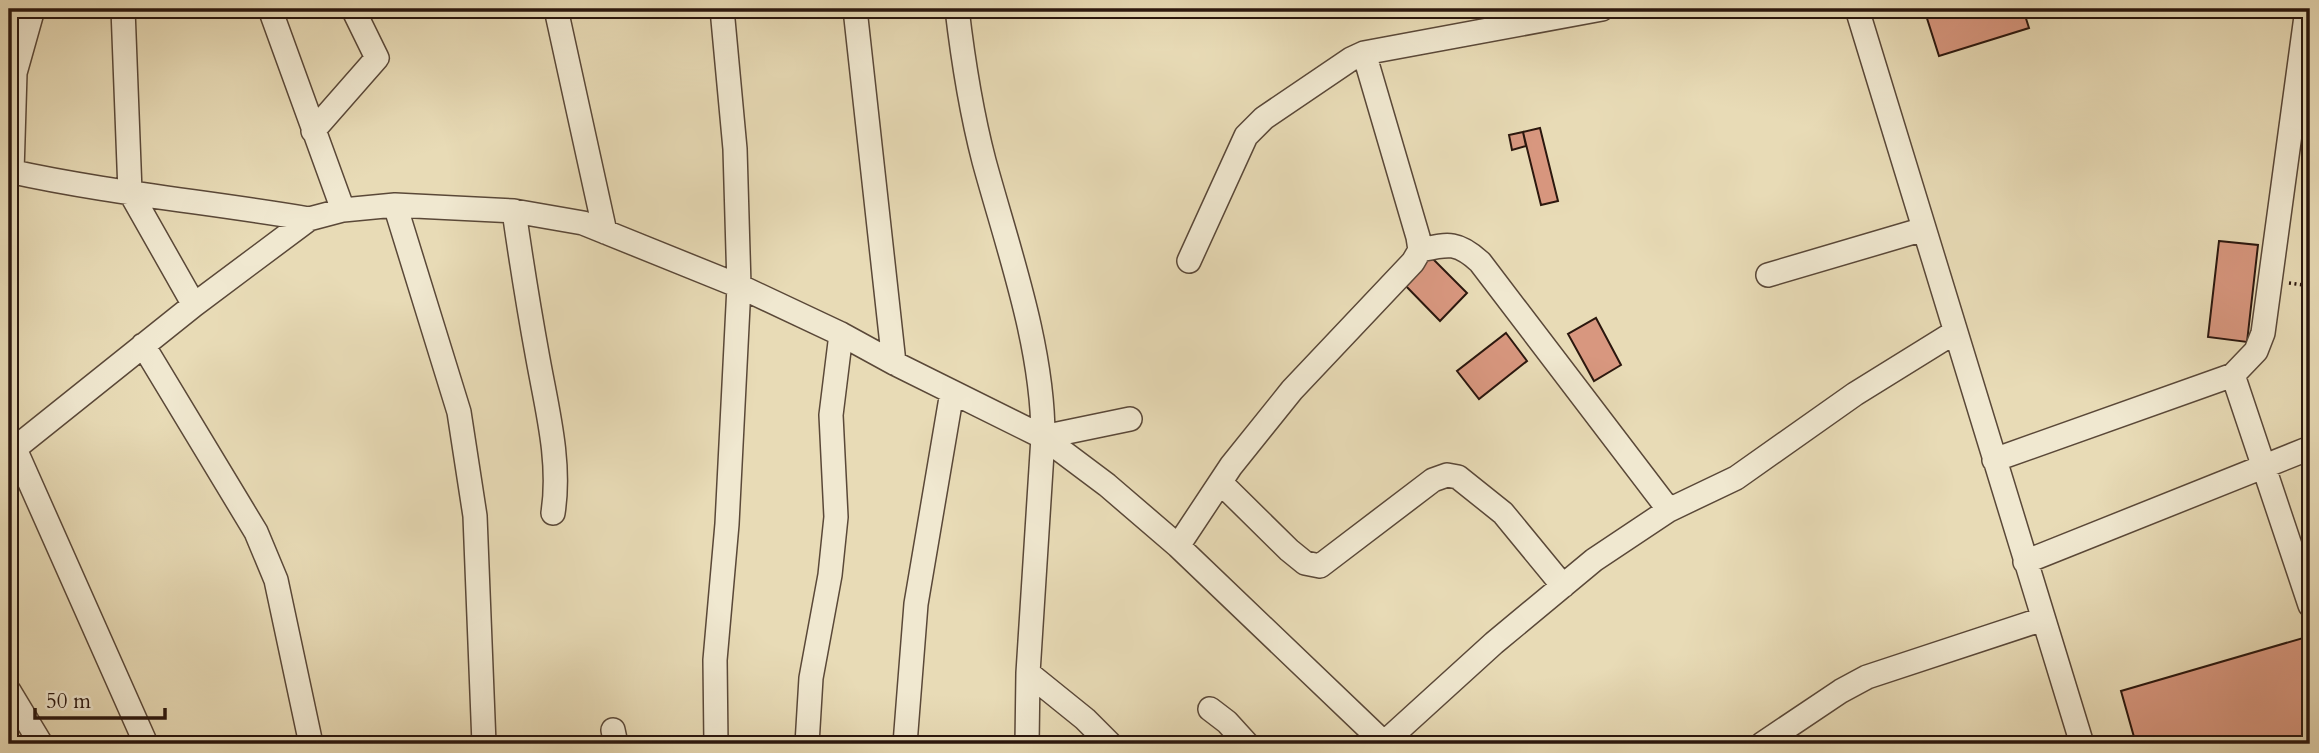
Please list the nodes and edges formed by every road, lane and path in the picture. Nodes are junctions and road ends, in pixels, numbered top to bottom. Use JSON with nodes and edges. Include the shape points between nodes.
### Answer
{"nodes":[{"id":1,"x":33,"y":9,"type":"edge"},
{"id":2,"x":123,"y":9,"type":"edge"},
{"id":3,"x":270,"y":9,"type":"edge"},
{"id":4,"x":354,"y":9,"type":"edge"},
{"id":5,"x":556,"y":9,"type":"edge"},
{"id":6,"x":722,"y":9,"type":"edge"},
{"id":7,"x":855,"y":9,"type":"edge"},
{"id":8,"x":957,"y":9,"type":"edge"},
{"id":9,"x":1602,"y":9,"type":"edge"},
{"id":10,"x":1857,"y":9,"type":"edge"},
{"id":11,"x":2307,"y":9,"type":"edge"},
{"id":12,"x":1364,"y":53,"type":"junction"},
{"id":13,"x":313,"y":131,"type":"junction"},
{"id":14,"x":10,"y":171,"type":"edge"},
{"id":15,"x":130,"y":192,"type":"junction"},
{"id":16,"x":395,"y":205,"type":"junction"},
{"id":17,"x":344,"y":210,"type":"junction"},
{"id":18,"x":514,"y":211,"type":"junction"},
{"id":19,"x":309,"y":219,"type":"junction"},
{"id":20,"x":1924,"y":229,"type":"junction"},
{"id":21,"x":605,"y":232,"type":"junction"},
{"id":22,"x":1420,"y":250,"type":"junction"},
{"id":23,"x":1189,"y":261,"type":"dead end"},
{"id":24,"x":1768,"y":275,"type":"dead end"},
{"id":25,"x":739,"y":286,"type":"junction"},
{"id":26,"x":194,"y":305,"type":"junction"},
{"id":27,"x":1955,"y":332,"type":"junction"},
{"id":28,"x":841,"y":334,"type":"junction"},
{"id":29,"x":143,"y":345,"type":"junction"},
{"id":30,"x":894,"y":363,"type":"junction"},
{"id":31,"x":2233,"y":375,"type":"junction"},
{"id":32,"x":952,"y":392,"type":"junction"},
{"id":33,"x":1130,"y":419,"type":"dead end"},
{"id":34,"x":1043,"y":437,"type":"junction"},
{"id":35,"x":11,"y":448,"type":"edge"},
{"id":36,"x":2310,"y":448,"type":"edge"},
{"id":37,"x":1994,"y":460,"type":"junction"},
{"id":38,"x":2265,"y":467,"type":"junction"},
{"id":39,"x":1220,"y":483,"type":"junction"},
{"id":40,"x":1669,"y":510,"type":"junction"},
{"id":41,"x":553,"y":513,"type":"dead end"},
{"id":42,"x":1178,"y":546,"type":"junction"},
{"id":43,"x":2025,"y":562,"type":"junction"},
{"id":44,"x":1563,"y":586,"type":"junction"},
{"id":45,"x":2310,"y":605,"type":"edge"},
{"id":46,"x":2043,"y":619,"type":"junction"},
{"id":47,"x":1028,"y":673,"type":"junction"},
{"id":48,"x":9,"y":691,"type":"edge"},
{"id":49,"x":1210,"y":709,"type":"dead end"},
{"id":50,"x":41,"y":744,"type":"edge"},
{"id":51,"x":146,"y":744,"type":"edge"},
{"id":52,"x":311,"y":744,"type":"edge"},
{"id":53,"x":484,"y":744,"type":"edge"},
{"id":54,"x":716,"y":744,"type":"edge"},
{"id":55,"x":807,"y":744,"type":"edge"},
{"id":56,"x":905,"y":744,"type":"edge"},
{"id":57,"x":1027,"y":744,"type":"edge"},
{"id":58,"x":1110,"y":744,"type":"edge"},
{"id":59,"x":1247,"y":744,"type":"edge"},
{"id":60,"x":1384,"y":744,"type":"edge"},
{"id":61,"x":1762,"y":744,"type":"edge"},
{"id":62,"x":2082,"y":744,"type":"edge"}],
"edges":[{"from":1,"to":14,"type":"street","via":[[15,73]]},
{"from":2,"to":15,"type":"street"},
{"from":3,"to":13,"type":"street"},
{"from":4,"to":13,"type":"street","via":[[377,58]]},
{"from":5,"to":21,"type":"street"},
{"from":6,"to":25,"type":"street","via":[[735,149]]},
{"from":7,"to":30,"type":"street"},
{"from":8,"to":34,"type":"street","via":[[984,159],[1012,255],[1038,373]]},
{"from":9,"to":12,"type":"street"},
{"from":10,"to":20,"type":"street"},
{"from":11,"to":31,"type":"street","via":[[2263,333],[2256,351]]},
{"from":12,"to":22,"type":"street"},
{"from":12,"to":23,"type":"street","via":[[1264,118],[1246,136]]},
{"from":13,"to":17,"type":"street"},
{"from":14,"to":15,"type":"street"},
{"from":15,"to":19,"type":"street"},
{"from":15,"to":26,"type":"street"},
{"from":16,"to":17,"type":"street"},
{"from":16,"to":18,"type":"street"},
{"from":16,"to":53,"type":"street","via":[[459,412],[475,516]]},
{"from":17,"to":19,"type":"street"},
{"from":18,"to":21,"type":"street","via":[[583,223]]},
{"from":18,"to":41,"type":"street","via":[[551,432],[556,490]]},
{"from":19,"to":26,"type":"street"},
{"from":20,"to":24,"type":"street"},
{"from":20,"to":27,"type":"street"},
{"from":21,"to":25,"type":"street"},
{"from":22,"to":39,"type":"street","via":[[1292,390]]},
{"from":22,"to":40,"type":"street","via":[[1448,244],[1466,249],[1479,262]]},
{"from":25,"to":28,"type":"street"},
{"from":25,"to":54,"type":"street","via":[[715,660]]},
{"from":26,"to":29,"type":"street"},
{"from":27,"to":37,"type":"street"},
{"from":27,"to":40,"type":"street","via":[[1855,394],[1736,478]]},
{"from":28,"to":30,"type":"street"},
{"from":28,"to":55,"type":"street","via":[[831,415],[836,517],[811,678]]},
{"from":29,"to":35,"type":"street"},
{"from":29,"to":52,"type":"street","via":[[256,532],[276,580]]},
{"from":30,"to":32,"type":"street"},
{"from":31,"to":37,"type":"street"},
{"from":31,"to":38,"type":"street"},
{"from":32,"to":34,"type":"street"},
{"from":32,"to":56,"type":"street","via":[[916,604]]},
{"from":33,"to":34,"type":"street"},
{"from":34,"to":42,"type":"street"},
{"from":34,"to":47,"type":"street"},
{"from":35,"to":51,"type":"street"},
{"from":36,"to":38,"type":"street"},
{"from":37,"to":43,"type":"street"},
{"from":38,"to":43,"type":"street"},
{"from":38,"to":45,"type":"street"},
{"from":39,"to":42,"type":"street"},
{"from":39,"to":44,"type":"street","via":[[1289,550],[1305,563],[1320,566],[1433,480],[1458,477],[1503,513]]},
{"from":40,"to":44,"type":"street"},
{"from":42,"to":60,"type":"street"},
{"from":43,"to":46,"type":"street"},
{"from":44,"to":60,"type":"street"},
{"from":46,"to":61,"type":"street","via":[[1867,677]]},
{"from":46,"to":62,"type":"street"},
{"from":47,"to":57,"type":"street"},
{"from":47,"to":58,"type":"street"},
{"from":48,"to":50,"type":"street"},
{"from":49,"to":59,"type":"street"}]}
